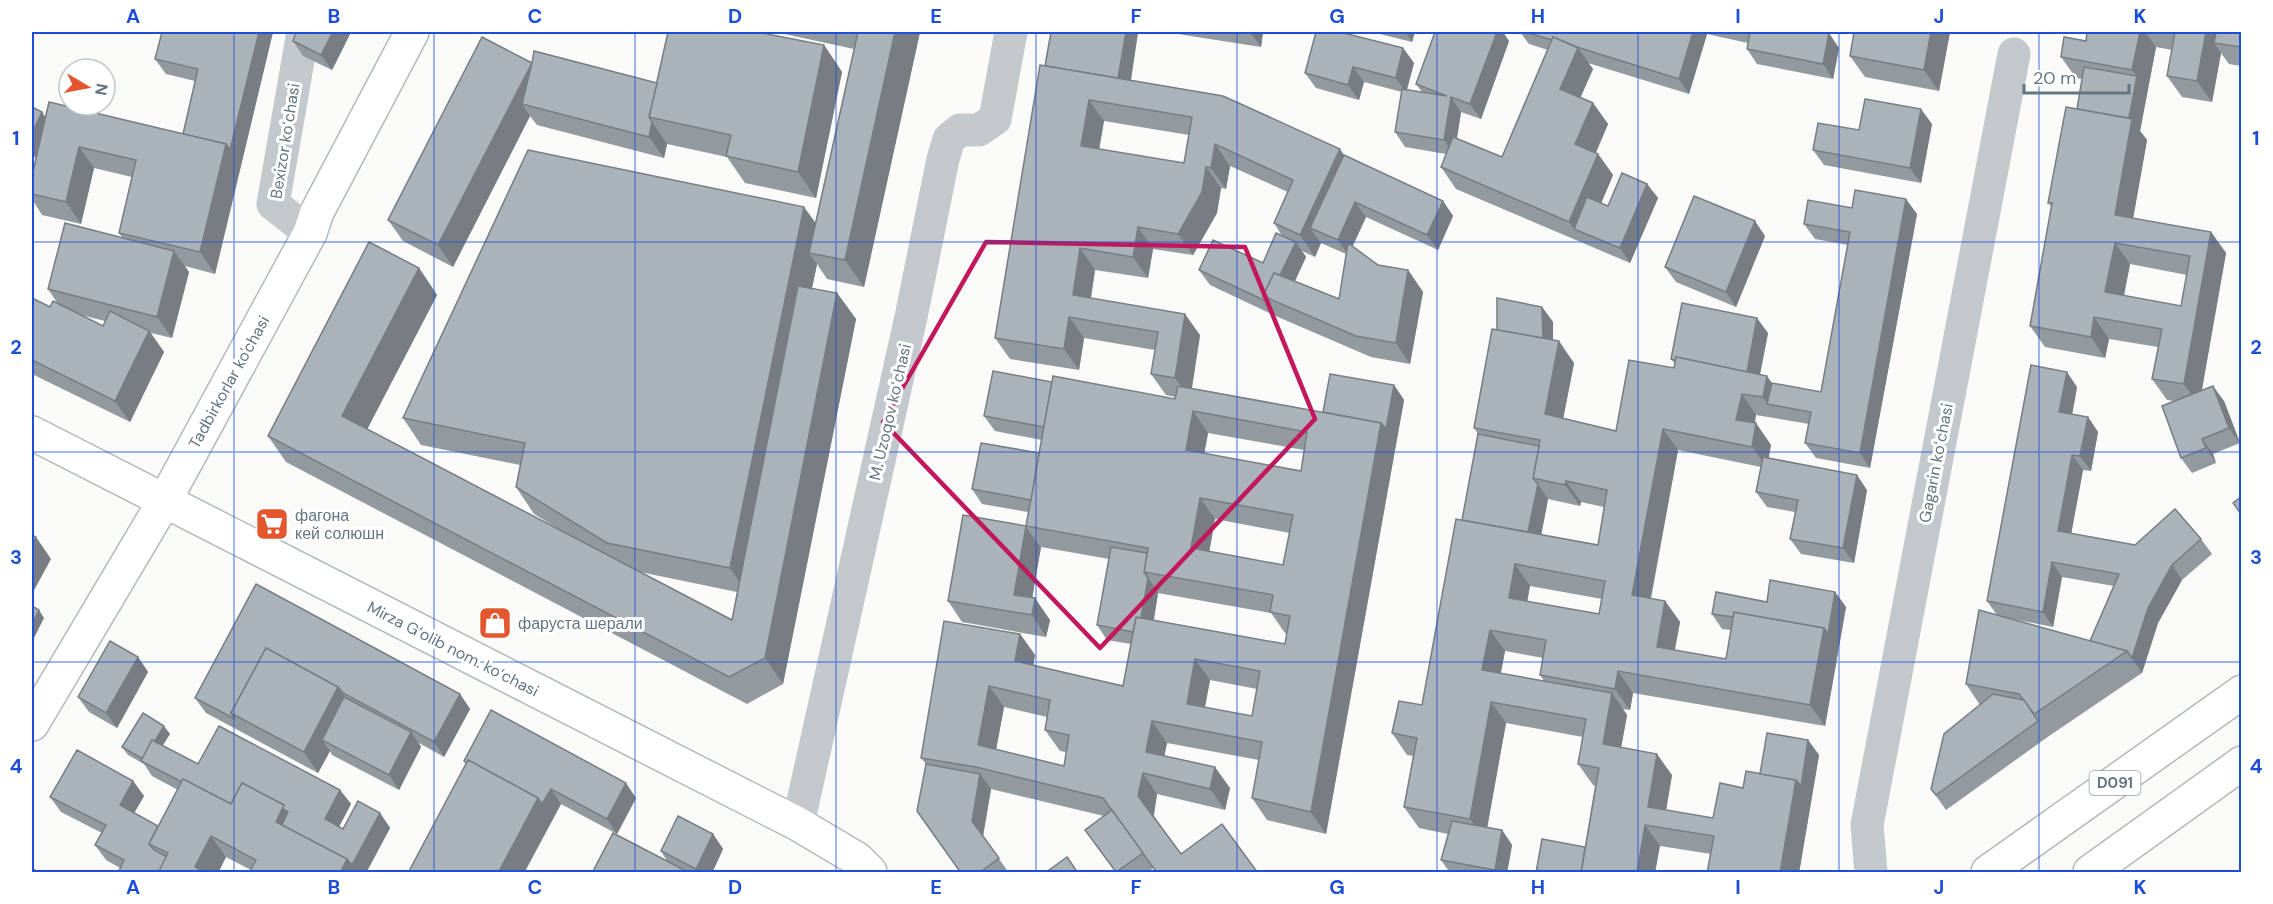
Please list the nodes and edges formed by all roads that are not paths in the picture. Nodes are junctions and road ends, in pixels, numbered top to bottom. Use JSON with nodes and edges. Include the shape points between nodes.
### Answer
{"nodes":[{"id":1,"x":303,"y":32,"type":"edge"},
{"id":2,"x":412,"y":32,"type":"edge"},
{"id":3,"x":1011,"y":32,"type":"edge"},
{"id":4,"x":2014,"y":54,"type":"dead end"},
{"id":5,"x":310,"y":233,"type":"junction"},
{"id":6,"x":32,"y":432,"type":"edge"},
{"id":7,"x":165,"y":500,"type":"junction"},
{"id":8,"x":2241,"y":692,"type":"edge"},
{"id":9,"x":32,"y":724,"type":"edge"},
{"id":10,"x":2241,"y":763,"type":"edge"},
{"id":11,"x":798,"y":824,"type":"junction"},
{"id":12,"x":870,"y":873,"type":"edge"},
{"id":13,"x":1871,"y":873,"type":"edge"},
{"id":14,"x":1988,"y":873,"type":"edge"},
{"id":15,"x":2090,"y":873,"type":"edge"}],
"edges":[{"from":1,"to":5,"type":"street","name":"Bexizor koʻchasi","via":[[273,204]]},
{"from":2,"to":5,"type":"main road","name":"Tadbirkorlar ko'chasi","via":[[317,212]]},
{"from":3,"to":11,"type":"street","name":"M. Uzoqov koʻchasi","via":[[996,119],[979,130],[960,130],[949,139],[943,159]]},
{"from":4,"to":13,"type":"street","name":"Gagarin koʻchasi","via":[[1867,825]]},
{"from":5,"to":7,"type":"main road","name":"Tadbirkorlar ko'chasi"},
{"from":6,"to":7,"type":"main road","name":"Mirza G‘olib nom. ko‘chasi"},
{"from":7,"to":9,"type":"main road","name":"Tadbirkorlar ko'chasi"},
{"from":7,"to":11,"type":"main road","name":"Mirza G‘olib nom. ko‘chasi"},
{"from":8,"to":14,"type":"main road","number":"D091"},
{"from":10,"to":15,"type":"main road"},
{"from":11,"to":12,"type":"main road","name":"Mirza G‘olib nom. ko‘chasi","via":[[857,859]]}]}
